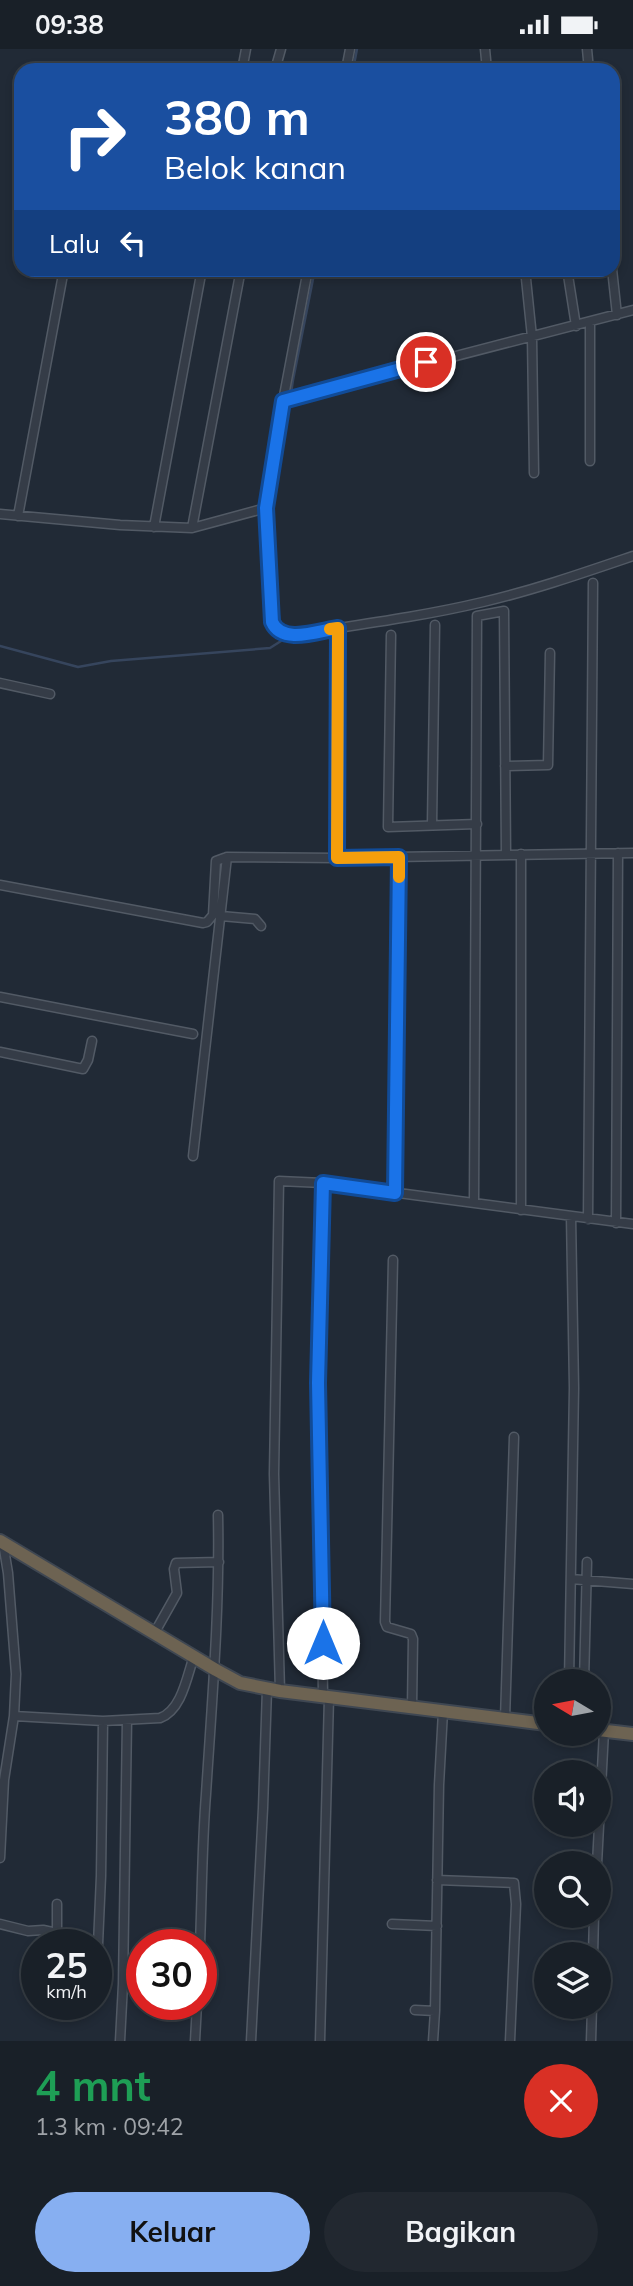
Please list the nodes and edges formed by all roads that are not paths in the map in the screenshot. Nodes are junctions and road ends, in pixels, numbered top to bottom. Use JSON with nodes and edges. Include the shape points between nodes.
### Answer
{"nodes":[{"id":1,"x":63,"y":277,"type":"edge"},
{"id":2,"x":201,"y":277,"type":"edge"},
{"id":3,"x":239,"y":277,"type":"edge"},
{"id":4,"x":306,"y":277,"type":"edge"},
{"id":5,"x":526,"y":277,"type":"edge"},
{"id":6,"x":568,"y":277,"type":"edge"},
{"id":7,"x":613,"y":277,"type":"edge"},
{"id":8,"x":633,"y":310,"type":"edge"},
{"id":9,"x":617,"y":314,"type":"junction"},
{"id":10,"x":590,"y":322,"type":"junction"},
{"id":11,"x":576,"y":326,"type":"junction"},
{"id":12,"x":532,"y":337,"type":"junction"},
{"id":13,"x":283,"y":401,"type":"junction"},
{"id":14,"x":590,"y":461,"type":"dead end"},
{"id":15,"x":534,"y":473,"type":"dead end"},
{"id":16,"x":266,"y":508,"type":"junction"},
{"id":17,"x":0,"y":514,"type":"edge"},
{"id":18,"x":18,"y":516,"type":"junction"},
{"id":19,"x":155,"y":527,"type":"junction"},
{"id":20,"x":192,"y":528,"type":"junction"},
{"id":21,"x":633,"y":556,"type":"edge"},
{"id":22,"x":593,"y":583,"type":"dead end"},
{"id":23,"x":435,"y":625,"type":"dead end"},
{"id":24,"x":338,"y":628,"type":"junction"},
{"id":25,"x":391,"y":635,"type":"dead end"},
{"id":26,"x":550,"y":653,"type":"dead end"},
{"id":27,"x":0,"y":683,"type":"edge"},
{"id":28,"x":50,"y":694,"type":"dead end"},
{"id":29,"x":505,"y":766,"type":"junction"},
{"id":30,"x":477,"y":824,"type":"junction"},
{"id":31,"x":432,"y":825,"type":"junction"},
{"id":32,"x":591,"y":853,"type":"junction"},
{"id":33,"x":618,"y":853,"type":"junction"},
{"id":34,"x":633,"y":853,"type":"edge"},
{"id":35,"x":477,"y":855,"type":"junction"},
{"id":36,"x":506,"y":855,"type":"junction"},
{"id":37,"x":521,"y":855,"type":"junction"},
{"id":38,"x":227,"y":857,"type":"junction"},
{"id":39,"x":399,"y":857,"type":"junction"},
{"id":40,"x":337,"y":858,"type":"junction"},
{"id":41,"x":0,"y":885,"type":"edge"},
{"id":42,"x":221,"y":915,"type":"junction"},
{"id":43,"x":261,"y":926,"type":"dead end"},
{"id":44,"x":0,"y":997,"type":"edge"},
{"id":45,"x":193,"y":1034,"type":"dead end"},
{"id":46,"x":92,"y":1041,"type":"dead end"},
{"id":47,"x":0,"y":1052,"type":"edge"},
{"id":48,"x":193,"y":1156,"type":"dead end"},
{"id":49,"x":323,"y":1183,"type":"junction"},
{"id":50,"x":395,"y":1193,"type":"junction"},
{"id":51,"x":474,"y":1203,"type":"junction"},
{"id":52,"x":521,"y":1210,"type":"junction"},
{"id":53,"x":570,"y":1216,"type":"junction"},
{"id":54,"x":588,"y":1219,"type":"junction"},
{"id":55,"x":616,"y":1223,"type":"junction"},
{"id":56,"x":633,"y":1224,"type":"edge"},
{"id":57,"x":393,"y":1260,"type":"dead end"},
{"id":58,"x":514,"y":1437,"type":"dead end"},
{"id":59,"x":218,"y":1515,"type":"dead end"},
{"id":60,"x":2,"y":1542,"type":"edge"},
{"id":61,"x":219,"y":1562,"type":"junction"},
{"id":62,"x":587,"y":1562,"type":"dead end"},
{"id":63,"x":571,"y":1579,"type":"junction"},
{"id":64,"x":586,"y":1580,"type":"junction"},
{"id":65,"x":633,"y":1584,"type":"edge"},
{"id":66,"x":155,"y":1632,"type":"junction"},
{"id":67,"x":194,"y":1656,"type":"junction"},
{"id":68,"x":569,"y":1669,"type":"edge"},
{"id":69,"x":584,"y":1669,"type":"edge"},
{"id":70,"x":216,"y":1670,"type":"junction"},
{"id":71,"x":267,"y":1689,"type":"junction"},
{"id":72,"x":280,"y":1692,"type":"junction"},
{"id":73,"x":326,"y":1697,"type":"junction"},
{"id":74,"x":412,"y":1707,"type":"junction"},
{"id":75,"x":443,"y":1711,"type":"junction"},
{"id":76,"x":14,"y":1716,"type":"junction"},
{"id":77,"x":505,"y":1719,"type":"junction"},
{"id":78,"x":127,"y":1720,"type":"junction"},
{"id":79,"x":103,"y":1721,"type":"junction"},
{"id":80,"x":534,"y":1723,"type":"edge"},
{"id":81,"x":611,"y":1731,"type":"edge"},
{"id":82,"x":633,"y":1734,"type":"edge"},
{"id":83,"x":600,"y":1747,"type":"edge"},
{"id":84,"x":597,"y":1851,"type":"edge"},
{"id":85,"x":0,"y":1858,"type":"edge"},
{"id":86,"x":438,"y":1880,"type":"junction"},
{"id":87,"x":57,"y":1904,"type":"dead end"},
{"id":88,"x":0,"y":1924,"type":"edge"},
{"id":89,"x":392,"y":1924,"type":"dead end"},
{"id":90,"x":437,"y":1926,"type":"junction"},
{"id":91,"x":57,"y":1929,"type":"edge"},
{"id":92,"x":99,"y":1929,"type":"edge"},
{"id":93,"x":201,"y":1929,"type":"edge"},
{"id":94,"x":21,"y":1930,"type":"edge"},
{"id":95,"x":415,"y":2010,"type":"dead end"},
{"id":96,"x":435,"y":2011,"type":"junction"},
{"id":97,"x":592,"y":2019,"type":"edge"},
{"id":98,"x":196,"y":2020,"type":"edge"},
{"id":99,"x":120,"y":2041,"type":"edge"},
{"id":100,"x":195,"y":2041,"type":"edge"},
{"id":101,"x":251,"y":2041,"type":"edge"},
{"id":102,"x":320,"y":2041,"type":"edge"},
{"id":103,"x":433,"y":2041,"type":"edge"},
{"id":104,"x":510,"y":2041,"type":"edge"},
{"id":105,"x":591,"y":2041,"type":"edge"}],
"edges":[{"from":1,"to":18,"type":"street"},
{"from":2,"to":19,"type":"street"},
{"from":3,"to":20,"type":"street"},
{"from":4,"to":13,"type":"street"},
{"from":5,"to":12,"type":"street"},
{"from":6,"to":11,"type":"street"},
{"from":7,"to":9,"type":"street"},
{"from":8,"to":9,"type":"street"},
{"from":9,"to":10,"type":"street"},
{"from":10,"to":11,"type":"street"},
{"from":10,"to":14,"type":"street"},
{"from":11,"to":12,"type":"street"},
{"from":12,"to":13,"type":"street"},
{"from":12,"to":15,"type":"street"},
{"from":13,"to":16,"type":"street"},
{"from":16,"to":20,"type":"street"},
{"from":16,"to":24,"type":"street","via":[[275,629],[292,635]]},
{"from":17,"to":18,"type":"street"},
{"from":18,"to":19,"type":"street"},
{"from":19,"to":20,"type":"street"},
{"from":21,"to":24,"type":"street","via":[[482,603]]},
{"from":22,"to":32,"type":"street"},
{"from":23,"to":31,"type":"street"},
{"from":24,"to":40,"type":"street"},
{"from":25,"to":31,"type":"street","via":[[388,827]]},
{"from":26,"to":29,"type":"street","via":[[548,765]]},
{"from":27,"to":28,"type":"street"},
{"from":29,"to":30,"type":"street","via":[[504,611],[477,616]]},
{"from":29,"to":36,"type":"street"},
{"from":30,"to":31,"type":"street"},
{"from":30,"to":35,"type":"street"},
{"from":32,"to":33,"type":"street"},
{"from":32,"to":37,"type":"street"},
{"from":32,"to":54,"type":"street"},
{"from":33,"to":34,"type":"street"},
{"from":33,"to":55,"type":"street"},
{"from":35,"to":36,"type":"street"},
{"from":35,"to":39,"type":"street"},
{"from":35,"to":51,"type":"street"},
{"from":36,"to":37,"type":"street"},
{"from":37,"to":52,"type":"street"},
{"from":38,"to":40,"type":"street"},
{"from":38,"to":41,"type":"street","via":[[216,861],[213,915],[203,923]]},
{"from":38,"to":42,"type":"street"},
{"from":39,"to":40,"type":"street"},
{"from":39,"to":50,"type":"street"},
{"from":42,"to":43,"type":"street","via":[[255,919]]},
{"from":42,"to":48,"type":"street"},
{"from":44,"to":45,"type":"street"},
{"from":46,"to":47,"type":"street","via":[[83,1069]]},
{"from":49,"to":50,"type":"street"},
{"from":49,"to":72,"type":"street","via":[[282,1180],[278,1184],[274,1474]]},
{"from":49,"to":73,"type":"street","via":[[318,1383]]},
{"from":50,"to":51,"type":"street"},
{"from":51,"to":52,"type":"street"},
{"from":52,"to":53,"type":"street"},
{"from":53,"to":54,"type":"street"},
{"from":53,"to":63,"type":"street","via":[[574,1388]]},
{"from":54,"to":55,"type":"street"},
{"from":55,"to":56,"type":"street"},
{"from":57,"to":74,"type":"street","via":[[385,1614],[387,1627],[411,1634],[413,1639]]},
{"from":58,"to":77,"type":"street"},
{"from":59,"to":61,"type":"street"},
{"from":60,"to":66,"type":"highway"},
{"from":60,"to":76,"type":"street","via":[[15,1653]]},
{"from":61,"to":66,"type":"street","via":[[176,1563],[177,1593]]},
{"from":61,"to":70,"type":"street"},
{"from":62,"to":64,"type":"street"},
{"from":63,"to":64,"type":"street"},
{"from":63,"to":68,"type":"street"},
{"from":64,"to":65,"type":"street"},
{"from":64,"to":69,"type":"street"},
{"from":66,"to":67,"type":"highway"},
{"from":67,"to":70,"type":"highway"},
{"from":67,"to":78,"type":"street","via":[[172,1712]]},
{"from":70,"to":71,"type":"highway","via":[[240,1683]]},
{"from":70,"to":93,"type":"street"},
{"from":71,"to":72,"type":"highway"},
{"from":71,"to":101,"type":"street"},
{"from":72,"to":73,"type":"highway"},
{"from":73,"to":74,"type":"highway"},
{"from":73,"to":102,"type":"street"},
{"from":74,"to":75,"type":"highway"},
{"from":75,"to":77,"type":"highway"},
{"from":75,"to":86,"type":"street"},
{"from":76,"to":79,"type":"street"},
{"from":76,"to":85,"type":"street","via":[[4,1780]]},
{"from":77,"to":80,"type":"highway"},
{"from":78,"to":79,"type":"street"},
{"from":78,"to":99,"type":"street"},
{"from":79,"to":92,"type":"street"},
{"from":81,"to":82,"type":"highway"},
{"from":83,"to":84,"type":"street"},
{"from":86,"to":90,"type":"street"},
{"from":86,"to":104,"type":"street","via":[[514,1884]]},
{"from":87,"to":91,"type":"street"},
{"from":88,"to":94,"type":"street"},
{"from":89,"to":90,"type":"street"},
{"from":90,"to":96,"type":"street"},
{"from":95,"to":96,"type":"street"},
{"from":96,"to":103,"type":"street"},
{"from":97,"to":105,"type":"street"},
{"from":98,"to":100,"type":"street"}]}
